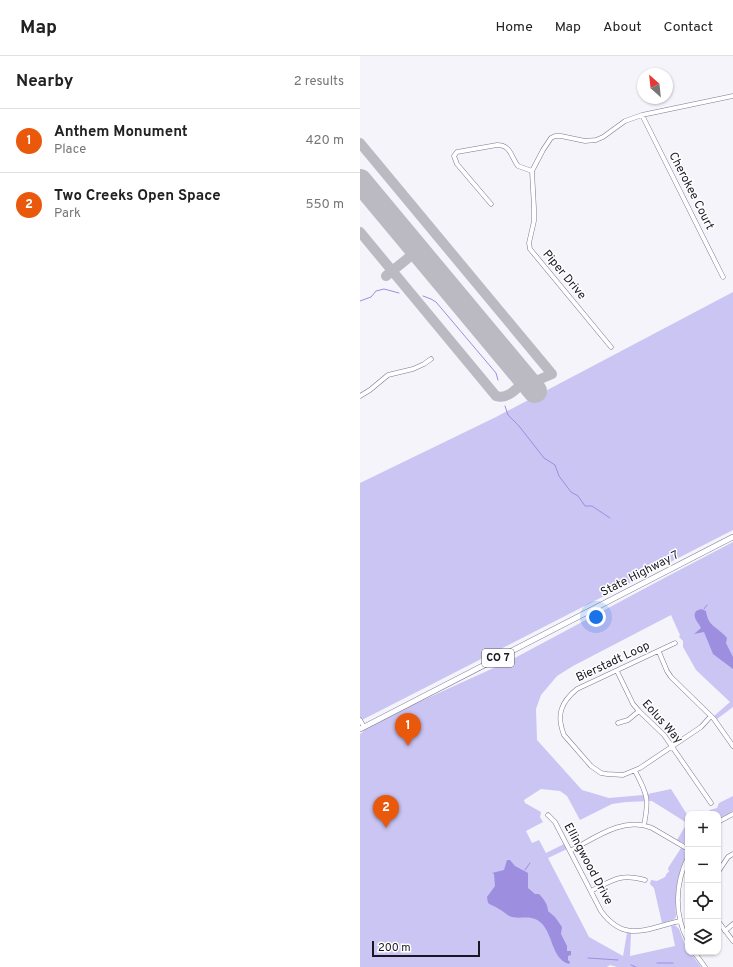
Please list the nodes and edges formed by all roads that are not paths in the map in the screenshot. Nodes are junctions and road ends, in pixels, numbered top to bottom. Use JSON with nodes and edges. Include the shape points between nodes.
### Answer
{"nodes":[{"id":1,"x":733,"y":96,"type":"edge"},
{"id":2,"x":642,"y":115,"type":"junction"},
{"id":3,"x":532,"y":171,"type":"junction"},
{"id":4,"x":491,"y":204,"type":"dead end"},
{"id":5,"x":723,"y":277,"type":"dead end"},
{"id":6,"x":611,"y":347,"type":"dead end"},
{"id":7,"x":431,"y":358,"type":"dead end"},
{"id":8,"x":360,"y":396,"type":"edge"},
{"id":9,"x":733,"y":537,"type":"edge"},
{"id":10,"x":675,"y":643,"type":"dead end"},
{"id":11,"x":659,"y":652,"type":"junction"},
{"id":12,"x":617,"y":671,"type":"junction"},
{"id":13,"x":638,"y":711,"type":"junction"},
{"id":14,"x":712,"y":716,"type":"junction"},
{"id":15,"x":360,"y":720,"type":"edge"},
{"id":16,"x":618,"y":724,"type":"dead end"},
{"id":17,"x":362,"y":728,"type":"edge"},
{"id":18,"x":672,"y":746,"type":"junction"},
{"id":19,"x":733,"y":746,"type":"edge"},
{"id":20,"x":635,"y":771,"type":"junction"},
{"id":21,"x":711,"y":803,"type":"dead end"},
{"id":22,"x":733,"y":814,"type":"edge"},
{"id":23,"x":548,"y":815,"type":"dead end"},
{"id":24,"x":721,"y":820,"type":"edge"},
{"id":25,"x":644,"y":825,"type":"junction"},
{"id":26,"x":685,"y":847,"type":"edge"},
{"id":27,"x":570,"y":851,"type":"junction"},
{"id":28,"x":733,"y":854,"type":"edge"},
{"id":29,"x":685,"y":866,"type":"edge"},
{"id":30,"x":721,"y":868,"type":"edge"},
{"id":31,"x":645,"y":880,"type":"dead end"},
{"id":32,"x":591,"y":891,"type":"junction"},
{"id":33,"x":680,"y":921,"type":"junction"},
{"id":34,"x":733,"y":924,"type":"edge"},
{"id":35,"x":721,"y":925,"type":"edge"},
{"id":36,"x":725,"y":931,"type":"junction"},
{"id":37,"x":685,"y":934,"type":"edge"},
{"id":38,"x":733,"y":940,"type":"edge"},
{"id":39,"x":696,"y":955,"type":"edge"},
{"id":40,"x":705,"y":967,"type":"edge"}],
"edges":[{"from":1,"to":2,"type":"street"},
{"from":2,"to":3,"type":"street","via":[[625,121],[596,140],[585,141],[554,136]]},
{"from":2,"to":5,"type":"street","name":"Cherokee Court"},
{"from":3,"to":4,"type":"street","via":[[518,166],[510,150],[504,146],[457,152],[454,156],[457,164]]},
{"from":3,"to":6,"type":"street","name":"Piper Drive","via":[[534,221],[530,249]]},
{"from":7,"to":8,"type":"street","via":[[413,369],[388,375]]},
{"from":9,"to":17,"type":"main road","name":"State Highway 7","number":"CO 7"},
{"from":10,"to":11,"type":"street","name":"Bierstadt Loop"},
{"from":11,"to":12,"type":"street","name":"Bierstadt Loop"},
{"from":11,"to":14,"type":"street","via":[[671,677]]},
{"from":12,"to":13,"type":"street","name":"Eolus Way"},
{"from":12,"to":20,"type":"street","name":"Bierstadt Loop","via":[[569,695],[560,714],[561,729],[582,757],[596,770],[614,776]]},
{"from":13,"to":16,"type":"street","via":[[628,720]]},
{"from":13,"to":18,"type":"street","name":"Eolus Way"},
{"from":14,"to":18,"type":"street","name":"Bierstadt Loop","via":[[701,727]]},
{"from":14,"to":19,"type":"street"},
{"from":15,"to":17,"type":"street"},
{"from":18,"to":20,"type":"street","name":"Bierstadt Loop"},
{"from":18,"to":21,"type":"street","name":"Eolus Way"},
{"from":20,"to":25,"type":"street","via":[[647,797]]},
{"from":22,"to":24,"type":"street"},
{"from":23,"to":27,"type":"street","name":"Ellingwood Drive","via":[[555,822]]},
{"from":25,"to":26,"type":"street"},
{"from":25,"to":27,"type":"street","via":[[630,824],[618,827]]},
{"from":27,"to":32,"type":"street","name":"Ellingwood Drive"},
{"from":28,"to":30,"type":"street"},
{"from":29,"to":33,"type":"street","via":[[678,899]]},
{"from":31,"to":32,"type":"street","via":[[620,877]]},
{"from":32,"to":33,"type":"street","name":"Ellingwood Drive","via":[[606,918],[618,928],[638,931]]},
{"from":33,"to":37,"type":"street"},
{"from":34,"to":36,"type":"street"},
{"from":35,"to":36,"type":"street"},
{"from":36,"to":38,"type":"street"},
{"from":39,"to":40,"type":"street"}]}
